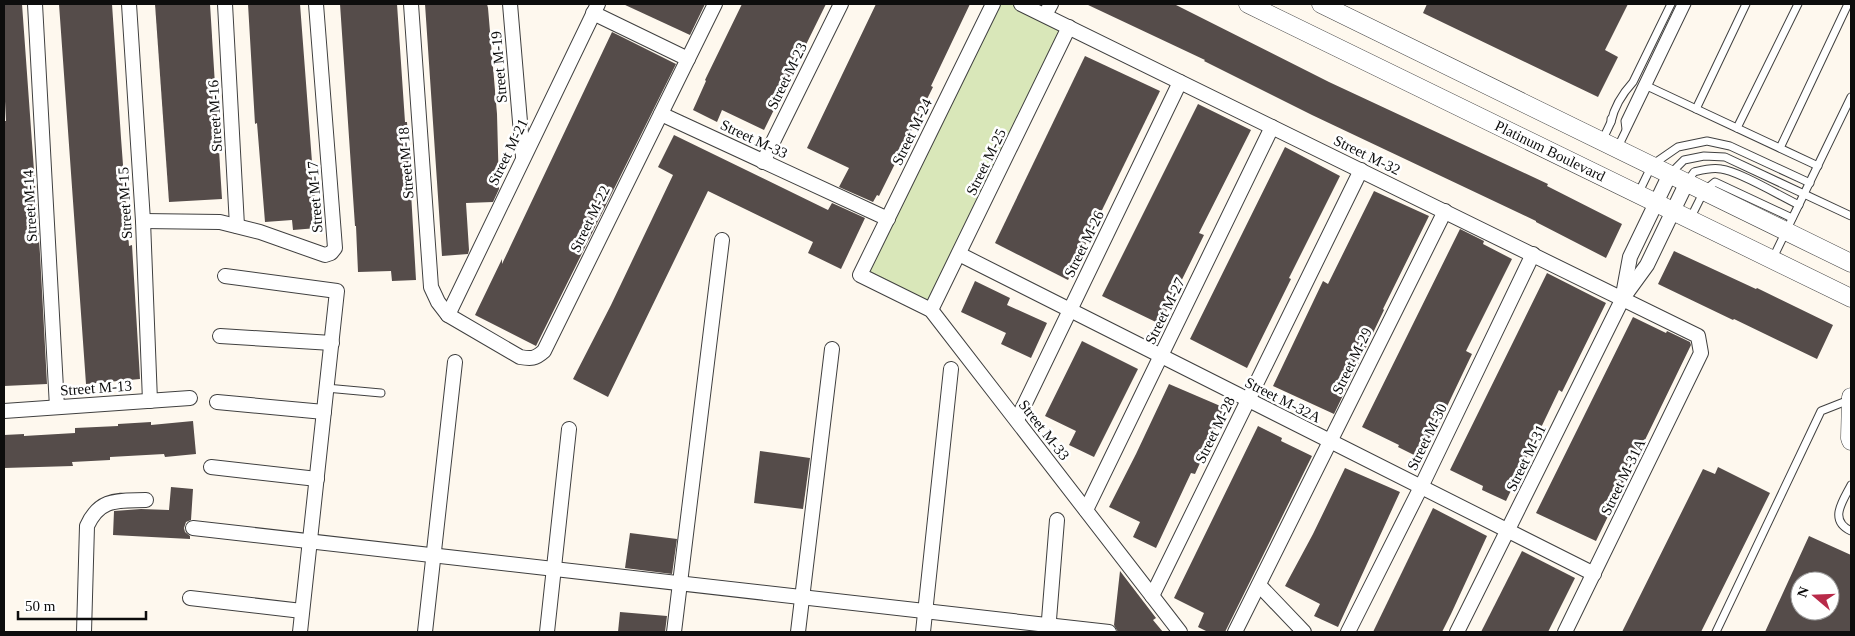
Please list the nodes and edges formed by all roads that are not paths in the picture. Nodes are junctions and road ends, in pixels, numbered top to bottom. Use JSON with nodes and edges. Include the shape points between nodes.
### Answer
{"nodes":[{"id":1,"x":35,"y":4,"type":"edge"},
{"id":2,"x":129,"y":4,"type":"edge"},
{"id":3,"x":225,"y":4,"type":"edge"},
{"id":4,"x":316,"y":4,"type":"edge"},
{"id":5,"x":411,"y":4,"type":"edge"},
{"id":6,"x":510,"y":4,"type":"edge"},
{"id":7,"x":715,"y":4,"type":"edge"},
{"id":8,"x":841,"y":4,"type":"edge"},
{"id":9,"x":993,"y":4,"type":"edge"},
{"id":10,"x":1248,"y":4,"type":"edge"},
{"id":11,"x":1321,"y":4,"type":"edge"},
{"id":12,"x":1671,"y":4,"type":"edge"},
{"id":13,"x":1681,"y":4,"type":"edge"},
{"id":14,"x":1687,"y":4,"type":"edge"},
{"id":15,"x":1746,"y":4,"type":"edge"},
{"id":16,"x":1798,"y":4,"type":"edge"},
{"id":17,"x":1848,"y":4,"type":"edge"},
{"id":18,"x":1026,"y":5,"type":"edge"},
{"id":19,"x":596,"y":8,"type":"edge"},
{"id":20,"x":1048,"y":10,"type":"edge"},
{"id":21,"x":1070,"y":27,"type":"junction"},
{"id":22,"x":688,"y":59,"type":"junction"},
{"id":23,"x":1180,"y":82,"type":"junction"},
{"id":24,"x":1647,"y":86,"type":"junction"},
{"id":25,"x":1851,"y":97,"type":"edge"},
{"id":26,"x":1638,"y":100,"type":"junction"},
{"id":27,"x":1696,"y":109,"type":"junction"},
{"id":28,"x":660,"y":114,"type":"junction"},
{"id":29,"x":1272,"y":127,"type":"junction"},
{"id":30,"x":1737,"y":128,"type":"junction"},
{"id":31,"x":1610,"y":145,"type":"junction"},
{"id":32,"x":1780,"y":148,"type":"junction"},
{"id":33,"x":523,"y":158,"type":"junction"},
{"id":34,"x":763,"y":162,"type":"junction"},
{"id":35,"x":1652,"y":165,"type":"junction"},
{"id":36,"x":1818,"y":166,"type":"junction"},
{"id":37,"x":1361,"y":170,"type":"junction"},
{"id":38,"x":1670,"y":174,"type":"junction"},
{"id":39,"x":1687,"y":182,"type":"junction"},
{"id":40,"x":1810,"y":183,"type":"junction"},
{"id":41,"x":1704,"y":191,"type":"junction"},
{"id":42,"x":1804,"y":193,"type":"junction"},
{"id":43,"x":1637,"y":194,"type":"junction"},
{"id":44,"x":1656,"y":202,"type":"junction"},
{"id":45,"x":1798,"y":205,"type":"junction"},
{"id":46,"x":1445,"y":211,"type":"junction"},
{"id":47,"x":1673,"y":211,"type":"junction"},
{"id":48,"x":1851,"y":216,"type":"edge"},
{"id":49,"x":888,"y":219,"type":"junction"},
{"id":50,"x":1690,"y":219,"type":"junction"},
{"id":51,"x":143,"y":221,"type":"junction"},
{"id":52,"x":1789,"y":225,"type":"junction"},
{"id":53,"x":237,"y":226,"type":"junction"},
{"id":54,"x":722,"y":240,"type":"dead end"},
{"id":55,"x":959,"y":254,"type":"junction"},
{"id":56,"x":1533,"y":254,"type":"junction"},
{"id":57,"x":1772,"y":259,"type":"junction"},
{"id":58,"x":1851,"y":263,"type":"edge"},
{"id":59,"x":860,"y":275,"type":"joint"},
{"id":60,"x":225,"y":276,"type":"dead end"},
{"id":61,"x":1623,"y":298,"type":"junction"},
{"id":62,"x":1851,"y":298,"type":"edge"},
{"id":63,"x":931,"y":310,"type":"junction"},
{"id":64,"x":1070,"y":310,"type":"junction"},
{"id":65,"x":448,"y":315,"type":"junction"},
{"id":66,"x":220,"y":336,"type":"dead end"},
{"id":67,"x":1698,"y":336,"type":"joint"},
{"id":68,"x":332,"y":343,"type":"junction"},
{"id":69,"x":832,"y":349,"type":"dead end"},
{"id":70,"x":1161,"y":356,"type":"junction"},
{"id":71,"x":455,"y":362,"type":"dead end"},
{"id":72,"x":951,"y":369,"type":"dead end"},
{"id":73,"x":326,"y":388,"type":"junction"},
{"id":74,"x":381,"y":393,"type":"dead end"},
{"id":75,"x":190,"y":398,"type":"dead end"},
{"id":76,"x":1851,"y":398,"type":"edge"},
{"id":77,"x":1248,"y":400,"type":"junction"},
{"id":78,"x":150,"y":401,"type":"junction"},
{"id":79,"x":217,"y":402,"type":"dead end"},
{"id":80,"x":57,"y":407,"type":"junction"},
{"id":81,"x":4,"y":411,"type":"edge"},
{"id":82,"x":324,"y":412,"type":"junction"},
{"id":83,"x":1017,"y":420,"type":"junction"},
{"id":84,"x":569,"y":429,"type":"dead end"},
{"id":85,"x":1330,"y":441,"type":"junction"},
{"id":86,"x":1851,"y":441,"type":"edge"},
{"id":87,"x":211,"y":467,"type":"dead end"},
{"id":88,"x":317,"y":479,"type":"junction"},
{"id":89,"x":1851,"y":485,"type":"edge"},
{"id":90,"x":1421,"y":487,"type":"junction"},
{"id":91,"x":146,"y":500,"type":"dead end"},
{"id":92,"x":1086,"y":510,"type":"junction"},
{"id":93,"x":1058,"y":520,"type":"dead end"},
{"id":94,"x":194,"y":528,"type":"dead end"},
{"id":95,"x":1508,"y":531,"type":"junction"},
{"id":96,"x":1851,"y":531,"type":"edge"},
{"id":97,"x":310,"y":541,"type":"junction"},
{"id":98,"x":433,"y":555,"type":"junction"},
{"id":99,"x":554,"y":569,"type":"junction"},
{"id":100,"x":1594,"y":574,"type":"junction"},
{"id":101,"x":680,"y":583,"type":"junction"},
{"id":102,"x":1259,"y":585,"type":"junction"},
{"id":103,"x":1152,"y":596,"type":"junction"},
{"id":104,"x":803,"y":597,"type":"junction"},
{"id":105,"x":190,"y":598,"type":"dead end"},
{"id":106,"x":302,"y":611,"type":"junction"},
{"id":107,"x":925,"y":611,"type":"junction"},
{"id":108,"x":1048,"y":629,"type":"edge"},
{"id":109,"x":84,"y":632,"type":"edge"},
{"id":110,"x":300,"y":632,"type":"edge"},
{"id":111,"x":425,"y":632,"type":"edge"},
{"id":112,"x":547,"y":632,"type":"edge"},
{"id":113,"x":674,"y":632,"type":"edge"},
{"id":114,"x":798,"y":632,"type":"edge"},
{"id":115,"x":923,"y":632,"type":"edge"},
{"id":116,"x":1109,"y":632,"type":"edge"},
{"id":117,"x":1180,"y":632,"type":"edge"},
{"id":118,"x":1235,"y":632,"type":"edge"},
{"id":119,"x":1304,"y":632,"type":"edge"},
{"id":120,"x":1348,"y":632,"type":"edge"},
{"id":121,"x":1457,"y":632,"type":"edge"},
{"id":122,"x":1565,"y":632,"type":"edge"},
{"id":123,"x":1716,"y":632,"type":"edge"}],
"edges":[{"from":1,"to":80,"type":"street","name":"Street M-14"},
{"from":2,"to":51,"type":"street","name":"Street M-15"},
{"from":3,"to":53,"type":"street","name":"Street M-16"},
{"from":4,"to":53,"type":"street","name":"Street M-17","via":[[335,248],[325,255]]},
{"from":5,"to":65,"type":"street","name":"Street M-18","via":[[431,287]]},
{"from":6,"to":33,"type":"street","name":"Street M-19"},
{"from":7,"to":22,"type":"street","name":"Street M-22"},
{"from":8,"to":34,"type":"street","name":"Street M-23"},
{"from":9,"to":49,"type":"street","name":"Street M-24"},
{"from":10,"to":43,"type":"street","name":"Platinum Boulevard"},
{"from":11,"to":31,"type":"street"},
{"from":12,"to":31,"type":"lane","via":[[1633,82],[1623,89],[1610,114]]},
{"from":13,"to":26,"type":"lane"},
{"from":14,"to":24,"type":"lane"},
{"from":15,"to":27,"type":"lane"},
{"from":16,"to":30,"type":"lane"},
{"from":17,"to":32,"type":"lane"},
{"from":18,"to":20,"type":"street","name":"Street M-32"},
{"from":19,"to":22,"type":"street"},
{"from":19,"to":33,"type":"street","name":"Street M-21"},
{"from":20,"to":21,"type":"street","name":"Street M-32"},
{"from":21,"to":23,"type":"street","name":"Street M-32"},
{"from":21,"to":55,"type":"street","name":"Street M-25"},
{"from":22,"to":28,"type":"street","name":"Street M-22"},
{"from":23,"to":29,"type":"street","name":"Street M-32"},
{"from":23,"to":64,"type":"street","name":"Street M-26"},
{"from":24,"to":26,"type":"lane"},
{"from":24,"to":27,"type":"lane"},
{"from":25,"to":36,"type":"lane"},
{"from":26,"to":31,"type":"lane","via":[[1626,130]]},
{"from":27,"to":30,"type":"lane"},
{"from":28,"to":34,"type":"street","name":"Street M-33"},
{"from":28,"to":65,"type":"street","name":"Street M-22","via":[[544,351],[536,358],[520,357]]},
{"from":29,"to":37,"type":"street","name":"Street M-32"},
{"from":29,"to":70,"type":"street","name":"Street M-27"},
{"from":30,"to":32,"type":"lane"},
{"from":31,"to":35,"type":"street"},
{"from":32,"to":36,"type":"lane"},
{"from":33,"to":65,"type":"street","name":"Street M-21"},
{"from":34,"to":49,"type":"street","name":"Street M-33"},
{"from":35,"to":38,"type":"street"},
{"from":35,"to":40,"type":"lane","via":[[1678,147],[1707,141],[1730,146]]},
{"from":35,"to":43,"type":"lane"},
{"from":36,"to":40,"type":"lane"},
{"from":37,"to":46,"type":"street","name":"Street M-32"},
{"from":37,"to":77,"type":"street","name":"Street M-28"},
{"from":38,"to":39,"type":"street"},
{"from":38,"to":42,"type":"lane","via":[[1684,160],[1704,156],[1725,157]]},
{"from":38,"to":44,"type":"street"},
{"from":39,"to":41,"type":"street"},
{"from":39,"to":45,"type":"lane","via":[[1694,172],[1722,169]]},
{"from":39,"to":47,"type":"street"},
{"from":40,"to":42,"type":"lane"},
{"from":41,"to":50,"type":"lane"},
{"from":41,"to":52,"type":"street"},
{"from":42,"to":45,"type":"lane"},
{"from":42,"to":48,"type":"lane"},
{"from":43,"to":44,"type":"street","name":"Platinum Boulevard"},
{"from":44,"to":47,"type":"street","name":"Platinum Boulevard"},
{"from":44,"to":61,"type":"street","via":[[1630,257]]},
{"from":45,"to":52,"type":"lane"},
{"from":46,"to":56,"type":"street","name":"Street M-32"},
{"from":46,"to":85,"type":"street","name":"Street M-29"},
{"from":47,"to":50,"type":"street","name":"Platinum Boulevard"},
{"from":47,"to":61,"type":"street","via":[[1647,265]]},
{"from":49,"to":59,"type":"street","name":"Street M-24"},
{"from":50,"to":57,"type":"street","name":"Platinum Boulevard"},
{"from":51,"to":53,"type":"street","name":"Street M-17","via":[[220,222]]},
{"from":51,"to":78,"type":"street","name":"Street M-15"},
{"from":52,"to":57,"type":"lane"},
{"from":52,"to":58,"type":"street"},
{"from":54,"to":101,"type":"street"},
{"from":55,"to":63,"type":"street","name":"Street M-25"},
{"from":55,"to":64,"type":"street","name":"Street M-32A"},
{"from":56,"to":61,"type":"street","name":"Street M-32"},
{"from":56,"to":90,"type":"street","name":"Street M-30"},
{"from":57,"to":62,"type":"street","name":"Platinum Boulevard"},
{"from":59,"to":63,"type":"street","name":"Street M-33"},
{"from":60,"to":68,"type":"street","via":[[337,291]]},
{"from":61,"to":67,"type":"street","name":"Street M-32"},
{"from":61,"to":95,"type":"street","name":"Street M-31"},
{"from":63,"to":83,"type":"street","name":"Street M-33"},
{"from":64,"to":70,"type":"street","name":"Street M-32A"},
{"from":64,"to":83,"type":"street","name":"Street M-26"},
{"from":66,"to":68,"type":"street"},
{"from":67,"to":100,"type":"street","name":"Street M-31A","via":[[1702,353]]},
{"from":68,"to":73,"type":"street"},
{"from":69,"to":104,"type":"street"},
{"from":70,"to":77,"type":"street","name":"Street M-32A"},
{"from":70,"to":92,"type":"street","name":"Street M-27"},
{"from":71,"to":98,"type":"street"},
{"from":72,"to":107,"type":"street"},
{"from":73,"to":74,"type":"lane"},
{"from":73,"to":82,"type":"street"},
{"from":75,"to":78,"type":"street","name":"Street M-13"},
{"from":76,"to":86,"type":"street"},
{"from":76,"to":123,"type":"lane","via":[[1821,411]]},
{"from":77,"to":85,"type":"street","name":"Street M-32A"},
{"from":77,"to":103,"type":"street","name":"Street M-28"},
{"from":78,"to":80,"type":"street","name":"Street M-13"},
{"from":79,"to":82,"type":"street"},
{"from":80,"to":81,"type":"street","name":"Street M-13"},
{"from":82,"to":88,"type":"street"},
{"from":83,"to":92,"type":"street","name":"Street M-33"},
{"from":84,"to":99,"type":"street"},
{"from":85,"to":90,"type":"street","name":"Street M-32A"},
{"from":85,"to":102,"type":"street","name":"Street M-29"},
{"from":87,"to":88,"type":"street"},
{"from":88,"to":97,"type":"street"},
{"from":89,"to":96,"type":"lane","via":[[1839,510],[1839,521]]},
{"from":90,"to":95,"type":"street","name":"Street M-32A"},
{"from":90,"to":120,"type":"street","name":"Street M-30"},
{"from":91,"to":109,"type":"street","via":[[114,500],[100,508],[89,521]]},
{"from":92,"to":103,"type":"street","name":"Street M-33"},
{"from":93,"to":108,"type":"street"},
{"from":94,"to":97,"type":"street"},
{"from":95,"to":100,"type":"street","name":"Street M-32A"},
{"from":95,"to":121,"type":"street","name":"Street M-31"},
{"from":97,"to":98,"type":"street"},
{"from":97,"to":106,"type":"street"},
{"from":98,"to":99,"type":"street"},
{"from":98,"to":111,"type":"street"},
{"from":99,"to":101,"type":"street"},
{"from":99,"to":112,"type":"street"},
{"from":100,"to":122,"type":"street","name":"Street M-31A"},
{"from":101,"to":104,"type":"street"},
{"from":101,"to":113,"type":"street"},
{"from":102,"to":118,"type":"street","name":"Street M-29"},
{"from":102,"to":119,"type":"street"},
{"from":103,"to":117,"type":"street","name":"Street M-33"},
{"from":104,"to":107,"type":"street"},
{"from":104,"to":114,"type":"street"},
{"from":105,"to":106,"type":"street"},
{"from":106,"to":110,"type":"street"},
{"from":107,"to":108,"type":"street"},
{"from":107,"to":115,"type":"street"},
{"from":108,"to":116,"type":"street"}]}
